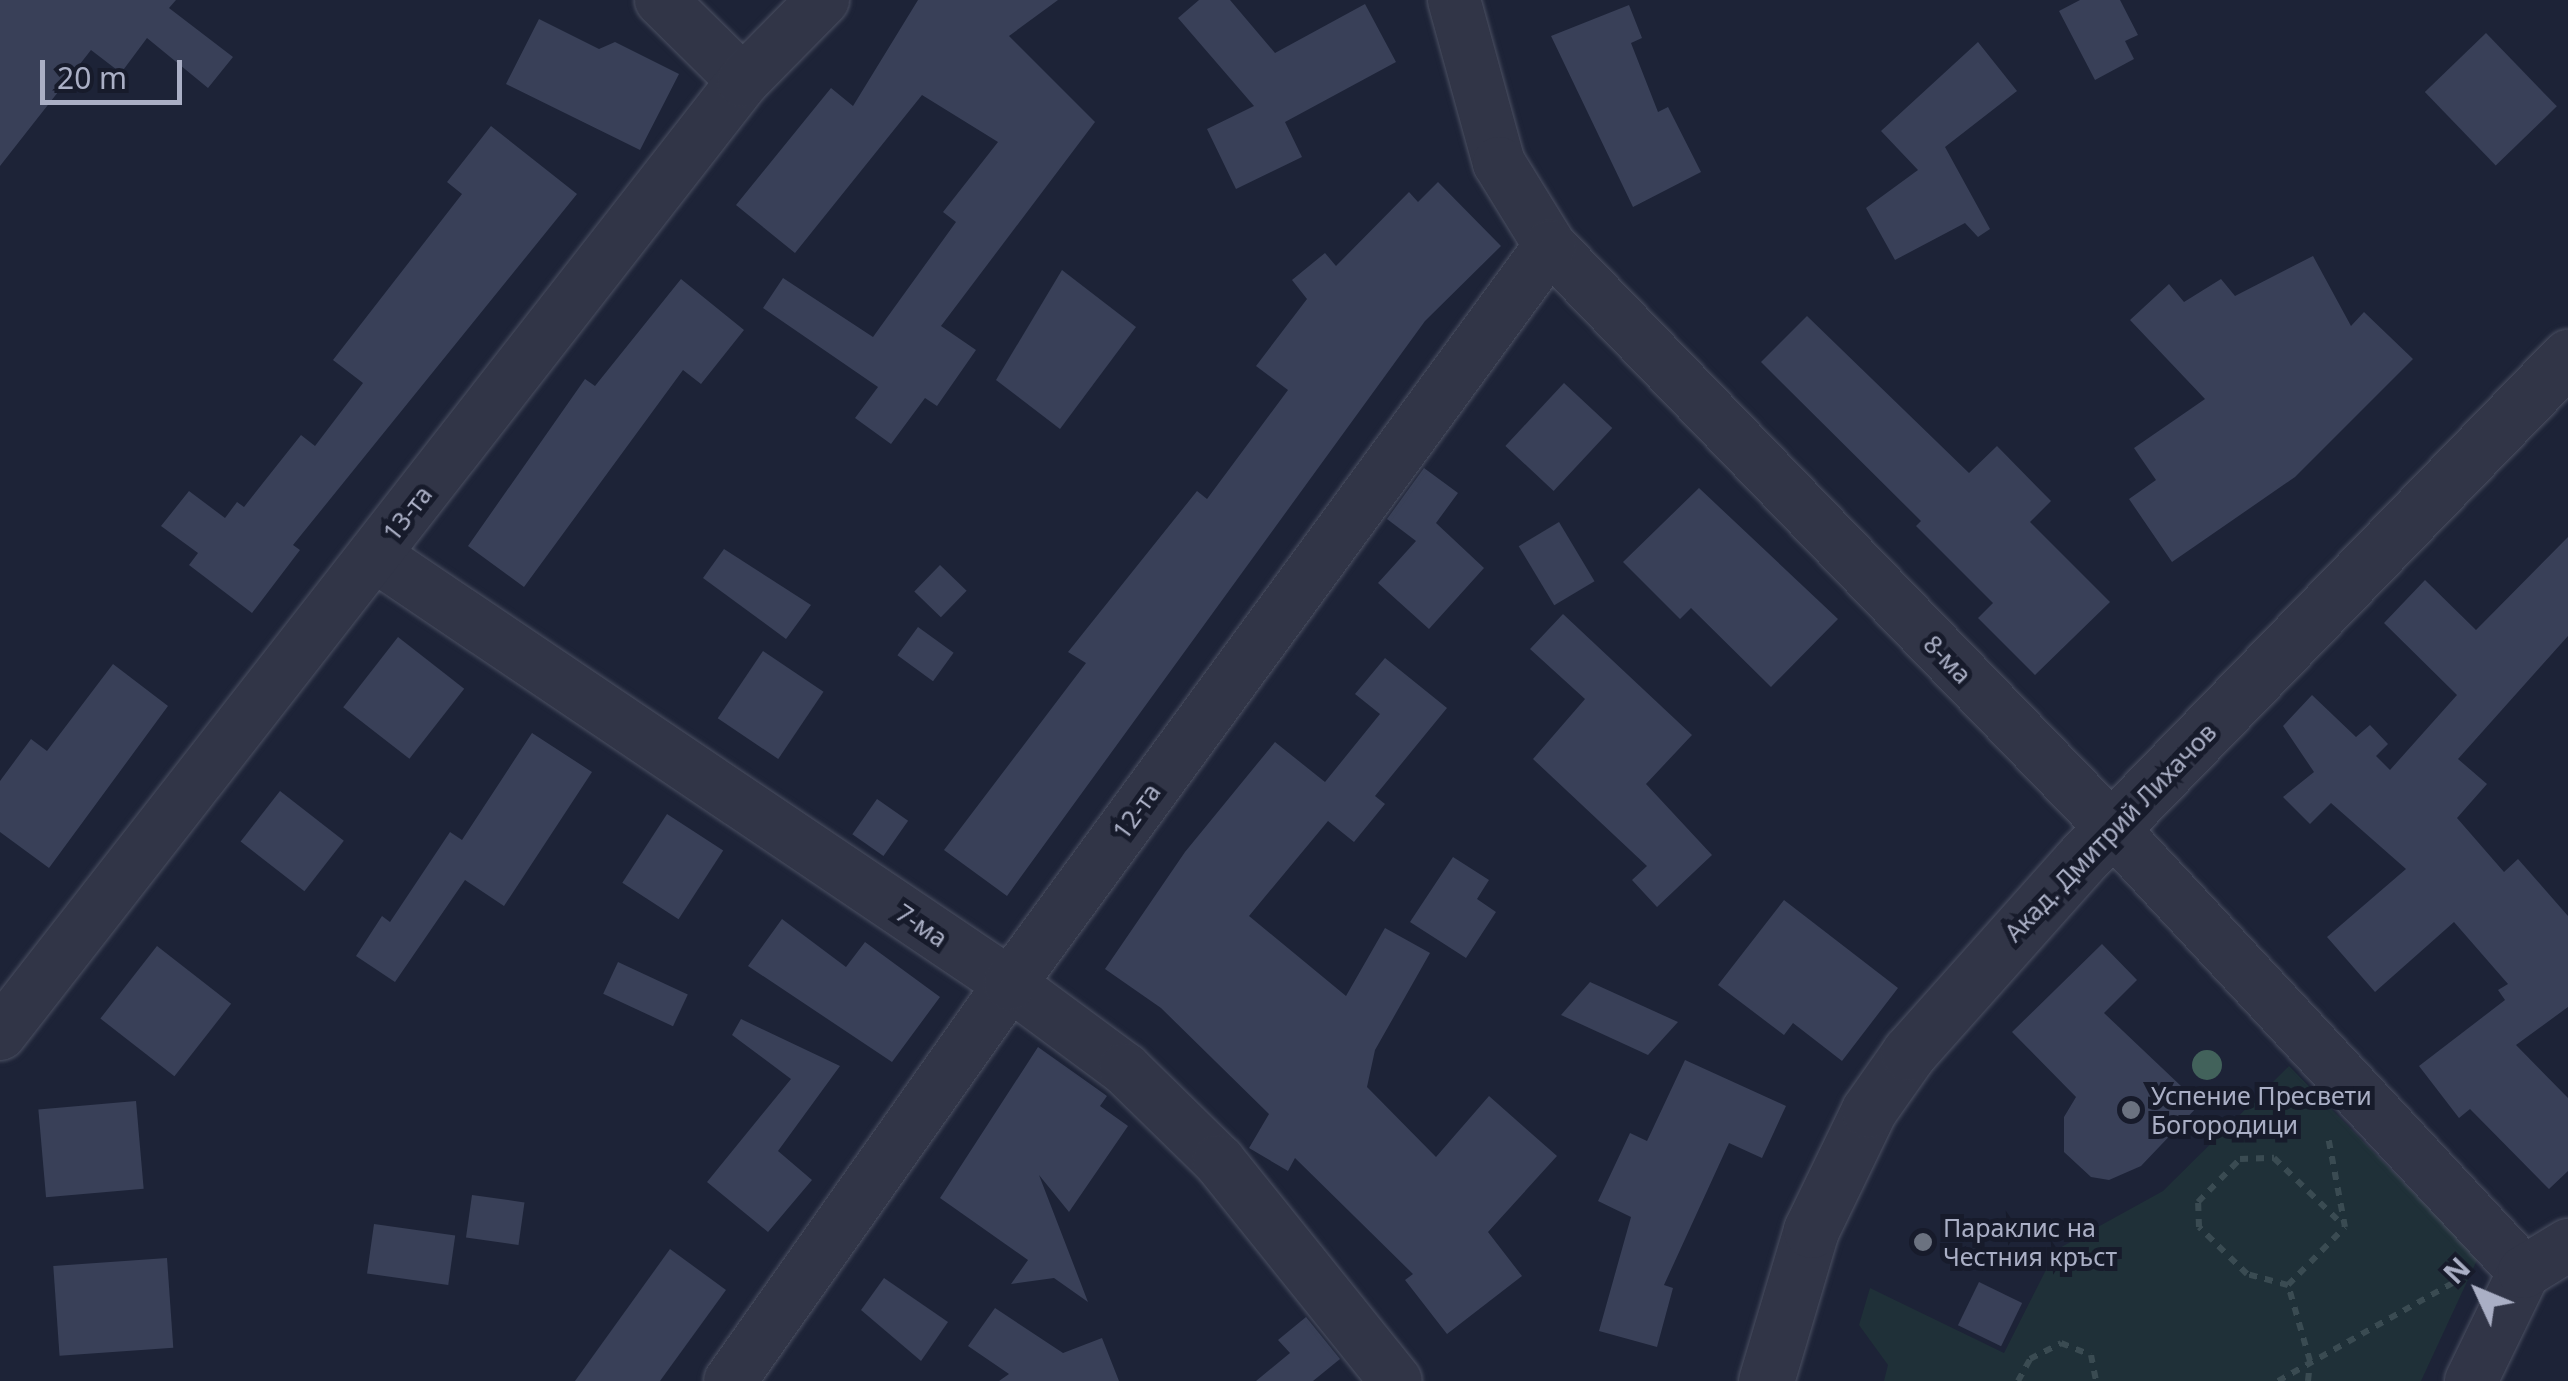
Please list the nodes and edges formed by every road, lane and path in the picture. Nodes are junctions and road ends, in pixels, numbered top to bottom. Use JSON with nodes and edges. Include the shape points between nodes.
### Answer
{"nodes":[{"id":1,"x":661,"y":0,"type":"edge"},
{"id":2,"x":823,"y":0,"type":"edge"},
{"id":3,"x":1454,"y":0,"type":"edge"},
{"id":4,"x":743,"y":81,"type":"junction"},
{"id":5,"x":1550,"y":246,"type":"junction"},
{"id":6,"x":2568,"y":357,"type":"edge"},
{"id":7,"x":374,"y":555,"type":"junction"},
{"id":8,"x":2112,"y":828,"type":"junction"},
{"id":9,"x":1010,"y":984,"type":"junction"},
{"id":10,"x":0,"y":1034,"type":"edge"},
{"id":11,"x":2322,"y":1055,"type":"junction"},
{"id":12,"x":2344,"y":1226,"type":"junction"},
{"id":13,"x":2568,"y":1244,"type":"edge"},
{"id":14,"x":2524,"y":1272,"type":"junction"},
{"id":15,"x":2288,"y":1285,"type":"junction"},
{"id":16,"x":2310,"y":1361,"type":"junction"},
{"id":17,"x":730,"y":1381,"type":"edge"},
{"id":18,"x":1396,"y":1381,"type":"edge"},
{"id":19,"x":1766,"y":1381,"type":"edge"},
{"id":20,"x":2018,"y":1381,"type":"edge"},
{"id":21,"x":2096,"y":1381,"type":"edge"},
{"id":22,"x":2278,"y":1381,"type":"edge"},
{"id":23,"x":2308,"y":1381,"type":"edge"},
{"id":24,"x":2471,"y":1381,"type":"edge"}],
"edges":[{"from":1,"to":4,"type":"street"},
{"from":2,"to":4,"type":"street","name":"13-та"},
{"from":3,"to":5,"type":"street","name":"8-ма","via":[[1499,163]]},
{"from":4,"to":7,"type":"street","name":"13-та"},
{"from":5,"to":8,"type":"street","name":"8-ма"},
{"from":5,"to":9,"type":"street","name":"12-та"},
{"from":6,"to":8,"type":"street","name":"Акад. Дмитрий Лихачов"},
{"from":7,"to":9,"type":"street","name":"7-ма"},
{"from":7,"to":10,"type":"street","name":"13-та"},
{"from":8,"to":11,"type":"street","name":"8-ма"},
{"from":8,"to":19,"type":"street","name":"Акад. Дмитрий Лихачов","via":[[1953,998],[1869,1110],[1811,1230]]},
{"from":9,"to":17,"type":"street","name":"12-та"},
{"from":9,"to":18,"type":"street","name":"7-ма","via":[[1124,1069],[1219,1162]]},
{"from":11,"to":12,"type":"path","via":[[2330,1165]]},
{"from":11,"to":14,"type":"street","name":"8-ма"},
{"from":12,"to":15,"type":"path"},
{"from":12,"to":15,"type":"path","via":[[2274,1158],[2240,1160],[2198,1202],[2199,1227],[2248,1274]]},
{"from":13,"to":14,"type":"street"},
{"from":14,"to":16,"type":"path","via":[[2469,1274]]},
{"from":14,"to":24,"type":"street"},
{"from":15,"to":16,"type":"path"},
{"from":16,"to":22,"type":"path"},
{"from":16,"to":23,"type":"path"},
{"from":20,"to":21,"type":"path","via":[[2030,1359],[2061,1342],[2091,1354]]}]}
